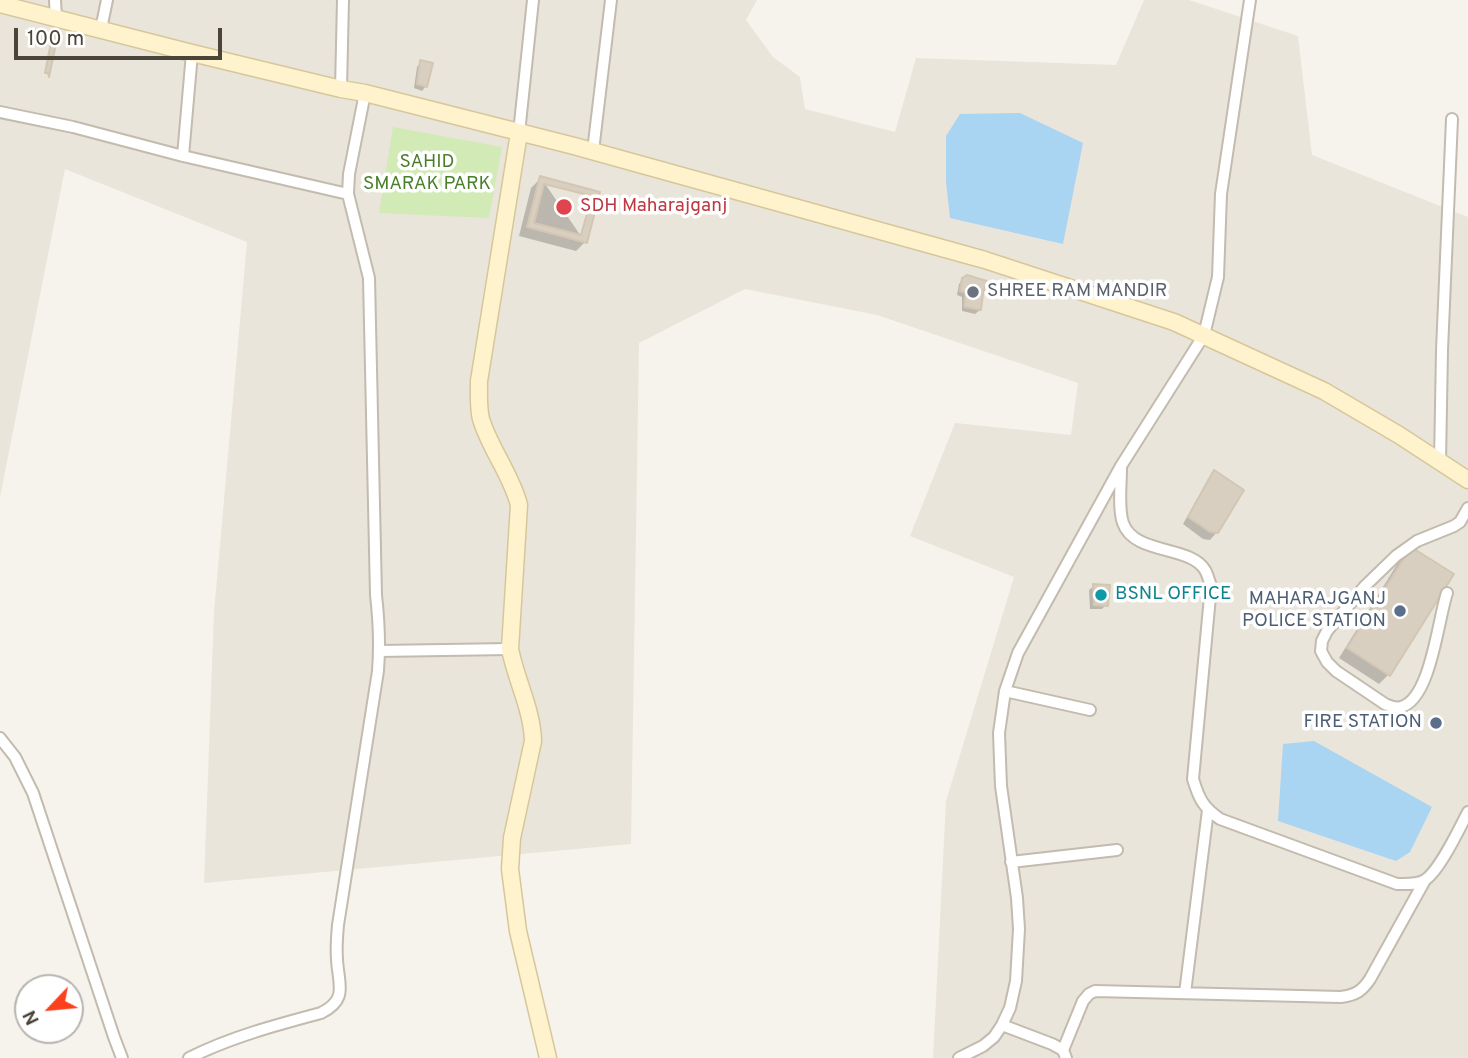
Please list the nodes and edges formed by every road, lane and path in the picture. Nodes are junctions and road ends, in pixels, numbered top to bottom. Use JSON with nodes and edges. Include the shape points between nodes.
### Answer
{"nodes":[{"id":1,"x":54,"y":0,"type":"edge"},
{"id":2,"x":107,"y":0,"type":"edge"},
{"id":3,"x":343,"y":0,"type":"edge"},
{"id":4,"x":533,"y":0,"type":"edge"},
{"id":5,"x":611,"y":0,"type":"edge"},
{"id":6,"x":1250,"y":0,"type":"edge"},
{"id":7,"x":0,"y":4,"type":"edge"},
{"id":8,"x":56,"y":18,"type":"junction"},
{"id":9,"x":101,"y":29,"type":"junction"},
{"id":10,"x":192,"y":53,"type":"junction"},
{"id":11,"x":341,"y":89,"type":"junction"},
{"id":12,"x":365,"y":93,"type":"junction"},
{"id":13,"x":0,"y":112,"type":"edge"},
{"id":14,"x":1452,"y":119,"type":"dead end"},
{"id":15,"x":519,"y":133,"type":"junction"},
{"id":16,"x":593,"y":152,"type":"junction"},
{"id":17,"x":183,"y":156,"type":"junction"},
{"id":18,"x":348,"y":194,"type":"junction"},
{"id":19,"x":1204,"y":335,"type":"junction"},
{"id":20,"x":1440,"y":462,"type":"junction"},
{"id":21,"x":1121,"y":467,"type":"junction"},
{"id":22,"x":1468,"y":480,"type":"edge"},
{"id":23,"x":1468,"y":508,"type":"edge"},
{"id":24,"x":1447,"y":593,"type":"dead end"},
{"id":25,"x":510,"y":649,"type":"junction"},
{"id":26,"x":379,"y":650,"type":"junction"},
{"id":27,"x":1005,"y":691,"type":"junction"},
{"id":28,"x":1090,"y":709,"type":"dead end"},
{"id":29,"x":0,"y":738,"type":"edge"},
{"id":30,"x":1208,"y":810,"type":"junction"},
{"id":31,"x":1468,"y":813,"type":"edge"},
{"id":32,"x":1117,"y":850,"type":"dead end"},
{"id":33,"x":1012,"y":862,"type":"junction"},
{"id":34,"x":1425,"y":880,"type":"junction"},
{"id":35,"x":1185,"y":993,"type":"junction"},
{"id":36,"x":1002,"y":1025,"type":"junction"},
{"id":37,"x":1065,"y":1054,"type":"edge"},
{"id":38,"x":122,"y":1058,"type":"edge"},
{"id":39,"x":189,"y":1058,"type":"edge"},
{"id":40,"x":548,"y":1058,"type":"edge"},
{"id":41,"x":959,"y":1058,"type":"edge"}],
"edges":[{"from":1,"to":8,"type":"street"},
{"from":2,"to":9,"type":"street"},
{"from":3,"to":11,"type":"street"},
{"from":4,"to":15,"type":"street"},
{"from":5,"to":16,"type":"street"},
{"from":6,"to":19,"type":"street","via":[[1221,194],[1218,277]]},
{"from":7,"to":8,"type":"street"},
{"from":8,"to":9,"type":"street"},
{"from":9,"to":10,"type":"street"},
{"from":10,"to":11,"type":"street"},
{"from":10,"to":17,"type":"street"},
{"from":11,"to":12,"type":"street"},
{"from":12,"to":15,"type":"street"},
{"from":12,"to":18,"type":"street"},
{"from":13,"to":17,"type":"street"},
{"from":14,"to":20,"type":"street"},
{"from":15,"to":16,"type":"street"},
{"from":15,"to":25,"type":"street","via":[[479,381],[480,416],[519,505]]},
{"from":16,"to":19,"type":"street","via":[[985,260]]},
{"from":17,"to":18,"type":"street"},
{"from":18,"to":26,"type":"street","via":[[369,278]]},
{"from":19,"to":20,"type":"street","via":[[1324,391]]},
{"from":19,"to":21,"type":"street"},
{"from":20,"to":22,"type":"street"},
{"from":21,"to":27,"type":"street","via":[[1018,653]]},
{"from":21,"to":30,"type":"street","via":[[1122,520],[1127,532],[1139,541],[1192,559],[1205,569],[1211,586],[1193,779]]},
{"from":23,"to":24,"type":"street","via":[[1460,522],[1405,549],[1365,586],[1328,631],[1321,652],[1336,671],[1385,704],[1402,707],[1419,690],[1433,656]]},
{"from":25,"to":26,"type":"street"},
{"from":25,"to":40,"type":"street","via":[[533,728],[510,853],[512,886]]},
{"from":26,"to":39,"type":"street","via":[[338,925],[340,996],[333,1007],[321,1013],[242,1035]]},
{"from":27,"to":28,"type":"street"},
{"from":27,"to":33,"type":"street","via":[[999,733],[1001,786]]},
{"from":29,"to":38,"type":"street","via":[[33,793]]},
{"from":30,"to":34,"type":"street","via":[[1220,819],[1397,884]]},
{"from":30,"to":35,"type":"street"},
{"from":31,"to":34,"type":"street"},
{"from":32,"to":33,"type":"street"},
{"from":33,"to":36,"type":"street","via":[[1019,929],[1016,981]]},
{"from":34,"to":35,"type":"street","via":[[1370,979],[1354,995]]},
{"from":35,"to":37,"type":"street","via":[[1089,994]]},
{"from":36,"to":37,"type":"street","via":[[1052,1044]]},
{"from":36,"to":41,"type":"street","via":[[983,1046]]}]}
